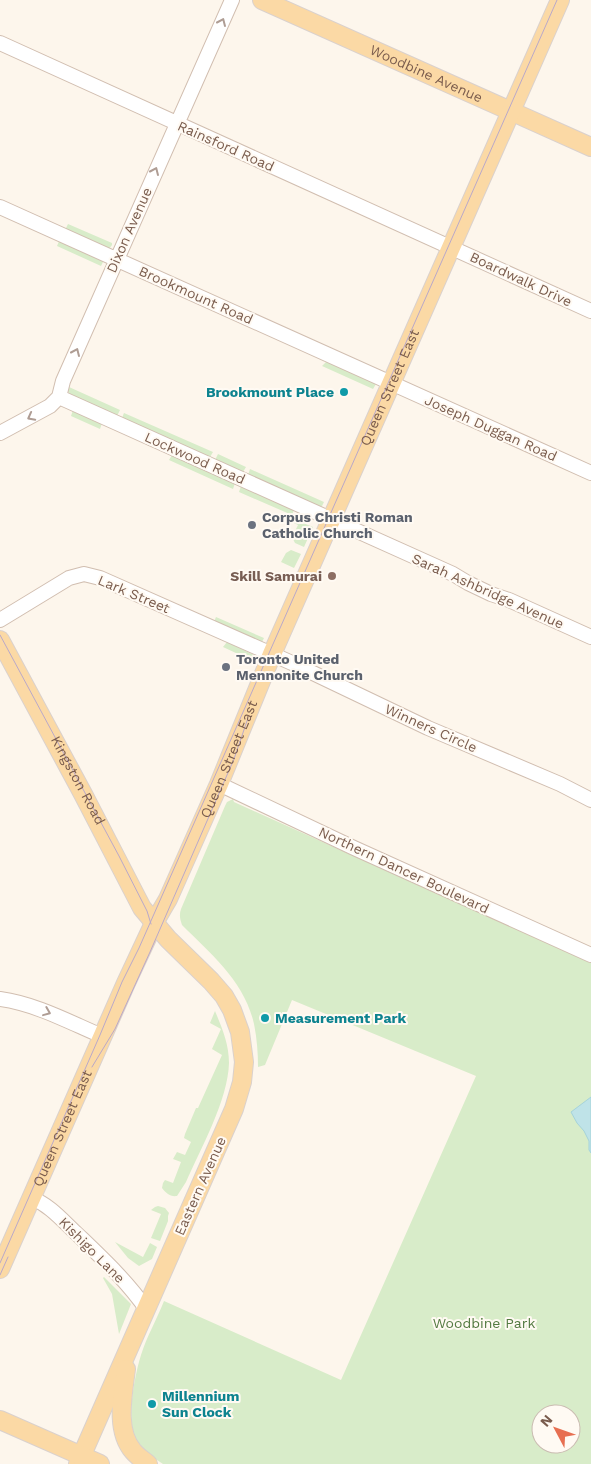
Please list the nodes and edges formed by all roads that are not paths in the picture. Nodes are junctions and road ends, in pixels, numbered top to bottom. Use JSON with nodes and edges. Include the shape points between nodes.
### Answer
{"nodes":[{"id":1,"x":232,"y":0,"type":"edge"},
{"id":2,"x":262,"y":0,"type":"edge"},
{"id":3,"x":560,"y":0,"type":"edge"},
{"id":4,"x":0,"y":44,"type":"edge"},
{"id":5,"x":511,"y":112,"type":"junction"},
{"id":6,"x":177,"y":124,"type":"junction"},
{"id":7,"x":591,"y":147,"type":"edge"},
{"id":8,"x":0,"y":207,"type":"edge"},
{"id":9,"x":452,"y":247,"type":"junction"},
{"id":10,"x":116,"y":259,"type":"junction"},
{"id":11,"x":591,"y":311,"type":"edge"},
{"id":12,"x":391,"y":383,"type":"junction"},
{"id":13,"x":59,"y":397,"type":"junction"},
{"id":14,"x":0,"y":433,"type":"edge"},
{"id":15,"x":591,"y":473,"type":"edge"},
{"id":16,"x":331,"y":519,"type":"junction"},
{"id":17,"x":0,"y":620,"type":"edge"},
{"id":18,"x":591,"y":638,"type":"edge"},
{"id":19,"x":0,"y":640,"type":"edge"},
{"id":20,"x":272,"y":654,"type":"junction"},
{"id":21,"x":218,"y":784,"type":"junction"},
{"id":22,"x":591,"y":800,"type":"edge"},
{"id":23,"x":154,"y":923,"type":"junction"},
{"id":24,"x":591,"y":955,"type":"edge"},
{"id":25,"x":0,"y":999,"type":"edge"},
{"id":26,"x":102,"y":1036,"type":"junction"},
{"id":27,"x":31,"y":1198,"type":"junction"},
{"id":28,"x":0,"y":1269,"type":"edge"},
{"id":29,"x":146,"y":1310,"type":"junction"},
{"id":30,"x":128,"y":1351,"type":"junction"},
{"id":31,"x":0,"y":1420,"type":"edge"},
{"id":32,"x":80,"y":1460,"type":"edge"},
{"id":33,"x":100,"y":1464,"type":"edge"},
{"id":34,"x":148,"y":1464,"type":"edge"}],
"edges":[{"from":6,"to":1,"type":"street","name":"Dixon Avenue","one_way":true},
{"from":2,"to":5,"type":"main road","name":"Woodbine Avenue"},
{"from":3,"to":5,"type":"main road","name":"Queen Street East"},
{"from":4,"to":6,"type":"street","name":"Rainsford Road"},
{"from":5,"to":7,"type":"main road","name":"Woodbine Avenue"},
{"from":5,"to":9,"type":"main road","name":"Queen Street East"},
{"from":6,"to":9,"type":"street","name":"Rainsford Road"},
{"from":10,"to":6,"type":"street","name":"Dixon Avenue","one_way":true},
{"from":8,"to":10,"type":"street","name":"Brookmount Road"},
{"from":9,"to":11,"type":"street","name":"Boardwalk Drive"},
{"from":9,"to":12,"type":"main road","name":"Queen Street East"},
{"from":10,"to":12,"type":"street","name":"Brookmount Road"},
{"from":13,"to":10,"type":"street","name":"Dixon Avenue","one_way":true},
{"from":12,"to":15,"type":"street","name":"Joseph Duggan Road"},
{"from":12,"to":16,"type":"main road","name":"Queen Street East"},
{"from":13,"to":14,"type":"street","one_way":true,"via":[[50,406]]},
{"from":13,"to":16,"type":"street","name":"Lockwood Road"},
{"from":16,"to":18,"type":"street","name":"Sarah Ashbridge Avenue"},
{"from":16,"to":20,"type":"main road","name":"Queen Street East"},
{"from":17,"to":20,"type":"street","name":"Lark Street","via":[[69,578],[84,574],[100,578]]},
{"from":19,"to":23,"type":"main road","name":"Kingston Road","via":[[142,908]]},
{"from":20,"to":21,"type":"main road","name":"Queen Street East"},
{"from":20,"to":22,"type":"street","name":"Winners Circle"},
{"from":21,"to":23,"type":"main road","name":"Queen Street East","via":[[168,899]]},
{"from":21,"to":24,"type":"street","name":"Northern Dancer Boulevard"},
{"from":23,"to":26,"type":"main road","name":"Queen Street East"},
{"from":23,"to":29,"type":"main road","name":"Eastern Avenue","via":[[224,996],[240,1032],[244,1062],[234,1109]]},
{"from":25,"to":26,"type":"street","one_way":true,"via":[[22,1003]]},
{"from":26,"to":27,"type":"main road","name":"Queen Street East"},
{"from":27,"to":28,"type":"main road","name":"Queen Street East"},
{"from":27,"to":29,"type":"street","name":"Kishigo Lane","via":[[44,1203],[90,1246],[134,1292]]},
{"from":29,"to":30,"type":"main road","name":"Eastern Avenue"},
{"from":30,"to":32,"type":"main road","name":"Eastern Avenue"},
{"from":30,"to":34,"type":"main road","via":[[122,1410],[124,1433],[134,1453]]},
{"from":31,"to":32,"type":"main road"},
{"from":32,"to":33,"type":"main road"}]}
